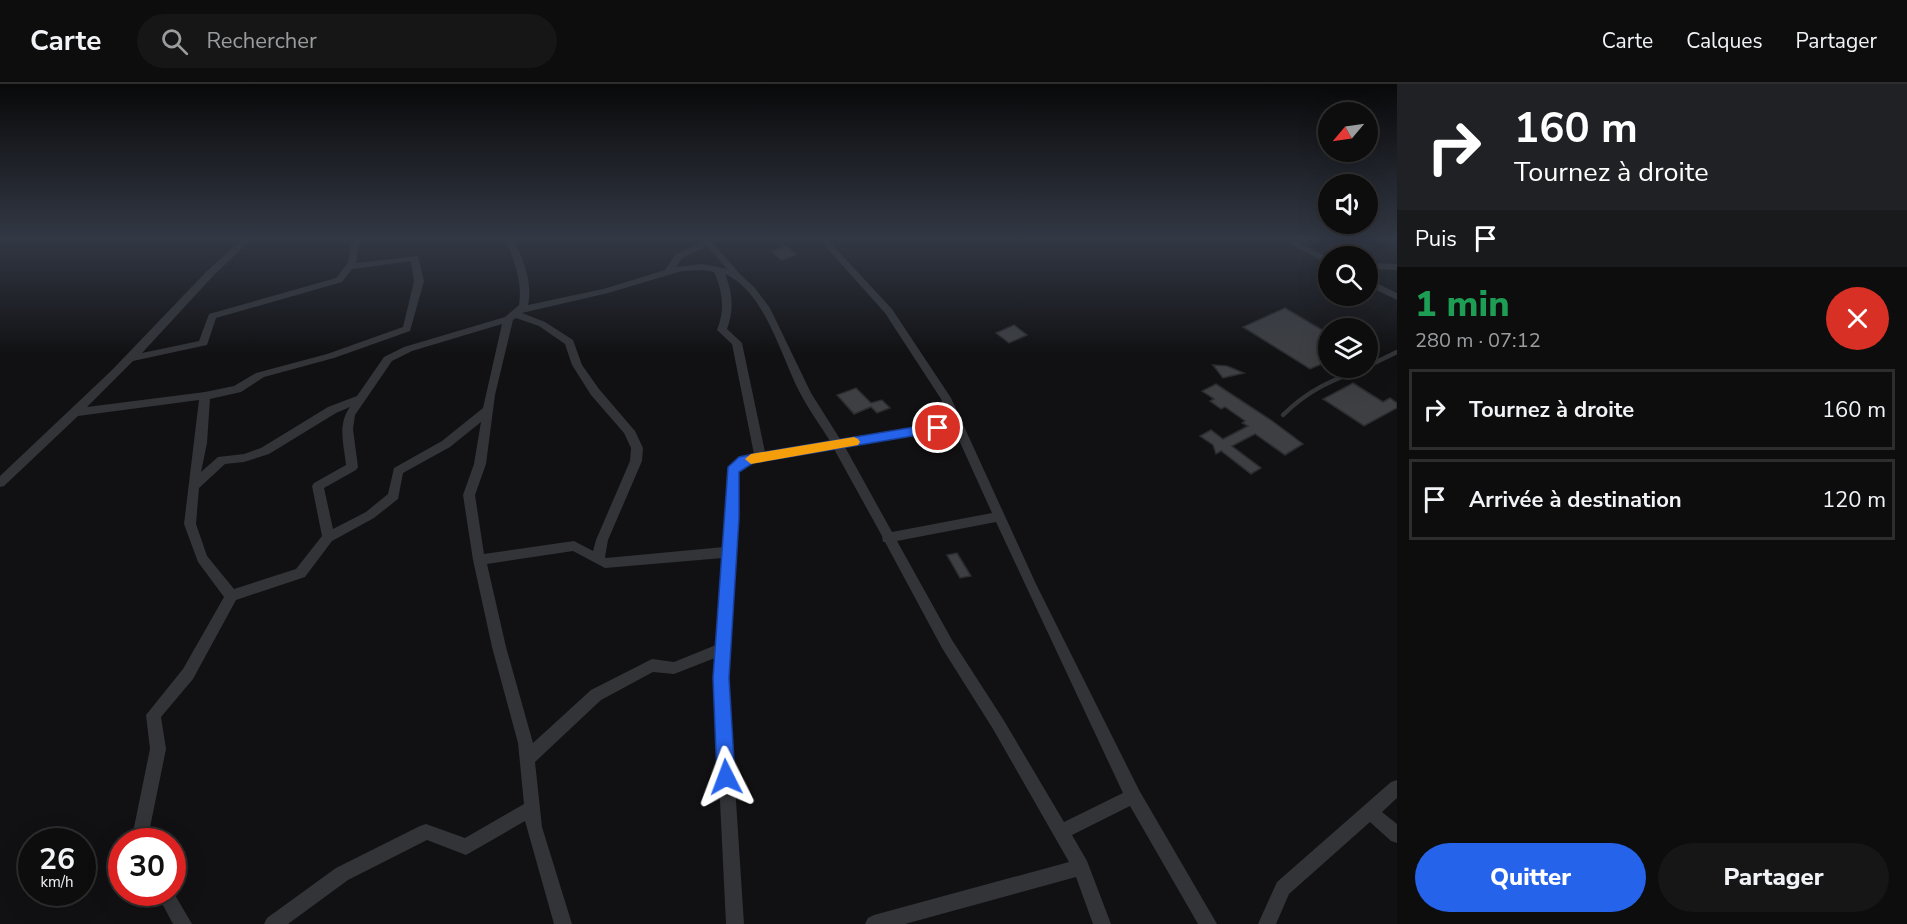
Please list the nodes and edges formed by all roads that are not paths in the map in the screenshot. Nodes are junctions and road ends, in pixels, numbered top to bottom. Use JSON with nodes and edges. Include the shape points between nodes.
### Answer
{"nodes":[{"id":1,"x":205,"y":277,"type":"edge"},
{"id":2,"x":341,"y":277,"type":"edge"},
{"id":3,"x":418,"y":277,"type":"edge"},
{"id":4,"x":522,"y":277,"type":"edge"},
{"id":5,"x":649,"y":277,"type":"edge"},
{"id":6,"x":722,"y":277,"type":"edge"},
{"id":7,"x":739,"y":277,"type":"edge"},
{"id":8,"x":858,"y":277,"type":"edge"},
{"id":9,"x":1378,"y":287,"type":"edge"},
{"id":10,"x":1397,"y":297,"type":"edge"},
{"id":11,"x":514,"y":314,"type":"junction"},
{"id":12,"x":1397,"y":352,"type":"edge"},
{"id":13,"x":130,"y":358,"type":"junction"},
{"id":14,"x":1378,"y":361,"type":"edge"},
{"id":15,"x":1337,"y":378,"type":"edge"},
{"id":16,"x":205,"y":396,"type":"junction"},
{"id":17,"x":360,"y":399,"type":"junction"},
{"id":18,"x":488,"y":409,"type":"junction"},
{"id":19,"x":76,"y":412,"type":"junction"},
{"id":20,"x":1283,"y":415,"type":"dead end"},
{"id":21,"x":958,"y":424,"type":"junction"},
{"id":22,"x":838,"y":445,"type":"junction"},
{"id":23,"x":760,"y":457,"type":"junction"},
{"id":24,"x":0,"y":483,"type":"edge"},
{"id":25,"x":193,"y":486,"type":"junction"},
{"id":26,"x":999,"y":517,"type":"junction"},
{"id":27,"x":328,"y":537,"type":"junction"},
{"id":28,"x":887,"y":538,"type":"junction"},
{"id":29,"x":730,"y":552,"type":"junction"},
{"id":30,"x":479,"y":560,"type":"junction"},
{"id":31,"x":598,"y":560,"type":"junction"},
{"id":32,"x":231,"y":596,"type":"junction"},
{"id":33,"x":723,"y":648,"type":"junction"},
{"id":34,"x":527,"y":759,"type":"junction"},
{"id":35,"x":1397,"y":788,"type":"edge"},
{"id":36,"x":1133,"y":796,"type":"junction"},
{"id":37,"x":532,"y":808,"type":"junction"},
{"id":38,"x":1370,"y":812,"type":"junction"},
{"id":39,"x":142,"y":828,"type":"edge"},
{"id":40,"x":1061,"y":832,"type":"junction"},
{"id":41,"x":1397,"y":835,"type":"edge"},
{"id":42,"x":1081,"y":867,"type":"junction"},
{"id":43,"x":172,"y":906,"type":"edge"},
{"id":44,"x":183,"y":924,"type":"edge"},
{"id":45,"x":273,"y":924,"type":"edge"},
{"id":46,"x":563,"y":924,"type":"edge"},
{"id":47,"x":735,"y":924,"type":"edge"},
{"id":48,"x":874,"y":924,"type":"edge"},
{"id":49,"x":1102,"y":924,"type":"edge"},
{"id":50,"x":1209,"y":924,"type":"edge"},
{"id":51,"x":1267,"y":924,"type":"edge"}],
"edges":[{"from":1,"to":13,"type":"street"},
{"from":2,"to":13,"type":"street","via":[[212,316],[203,344]]},
{"from":3,"to":16,"type":"street","via":[[407,329],[260,375],[237,389]]},
{"from":4,"to":11,"type":"street","via":[[525,301]]},
{"from":5,"to":11,"type":"street"},
{"from":6,"to":23,"type":"street","via":[[728,306],[722,330],[738,343]]},
{"from":7,"to":22,"type":"street","via":[[765,308],[806,394]]},
{"from":8,"to":21,"type":"street","via":[[889,310],[946,398]]},
{"from":9,"to":10,"type":"street"},
{"from":11,"to":17,"type":"street","via":[[397,353],[388,358]]},
{"from":11,"to":18,"type":"street"},
{"from":11,"to":31,"type":"street","via":[[542,324],[569,342],[577,365],[595,393],[629,431],[637,448],[636,461],[602,540]]},
{"from":12,"to":14,"type":"lane"},
{"from":13,"to":19,"type":"street"},
{"from":15,"to":20,"type":"lane","via":[[1324,383]]},
{"from":16,"to":19,"type":"street"},
{"from":16,"to":25,"type":"street"},
{"from":17,"to":25,"type":"street","via":[[332,410],[265,451],[222,460]]},
{"from":17,"to":27,"type":"street","via":[[347,429],[352,467],[318,486]]},
{"from":18,"to":27,"type":"street","via":[[465,432],[398,471],[394,496],[370,515]]},
{"from":18,"to":30,"type":"street","via":[[480,464],[469,495]]},
{"from":19,"to":24,"type":"street"},
{"from":21,"to":22,"type":"street"},
{"from":21,"to":26,"type":"street"},
{"from":22,"to":23,"type":"street"},
{"from":22,"to":28,"type":"street"},
{"from":23,"to":29,"type":"street","via":[[744,461],[732,470]]},
{"from":25,"to":32,"type":"street","via":[[190,524],[202,558]]},
{"from":26,"to":28,"type":"street"},
{"from":26,"to":36,"type":"street"},
{"from":27,"to":32,"type":"street","via":[[300,573]]},
{"from":28,"to":40,"type":"street"},
{"from":29,"to":31,"type":"street","via":[[605,563]]},
{"from":29,"to":33,"type":"street"},
{"from":30,"to":31,"type":"street","via":[[574,546]]},
{"from":30,"to":34,"type":"street"},
{"from":32,"to":39,"type":"street","via":[[188,674],[153,715],[158,749]]},
{"from":33,"to":34,"type":"street","via":[[674,668],[652,665],[596,694]]},
{"from":33,"to":47,"type":"street","via":[[721,678]]},
{"from":34,"to":37,"type":"street"},
{"from":35,"to":38,"type":"street"},
{"from":36,"to":40,"type":"street"},
{"from":36,"to":50,"type":"street"},
{"from":37,"to":45,"type":"street","via":[[466,847],[426,832],[342,874]]},
{"from":37,"to":46,"type":"street"},
{"from":38,"to":41,"type":"street"},
{"from":38,"to":51,"type":"street","via":[[1283,888]]},
{"from":40,"to":42,"type":"street"},
{"from":42,"to":48,"type":"street"},
{"from":42,"to":49,"type":"street"},
{"from":43,"to":44,"type":"street"}]}
